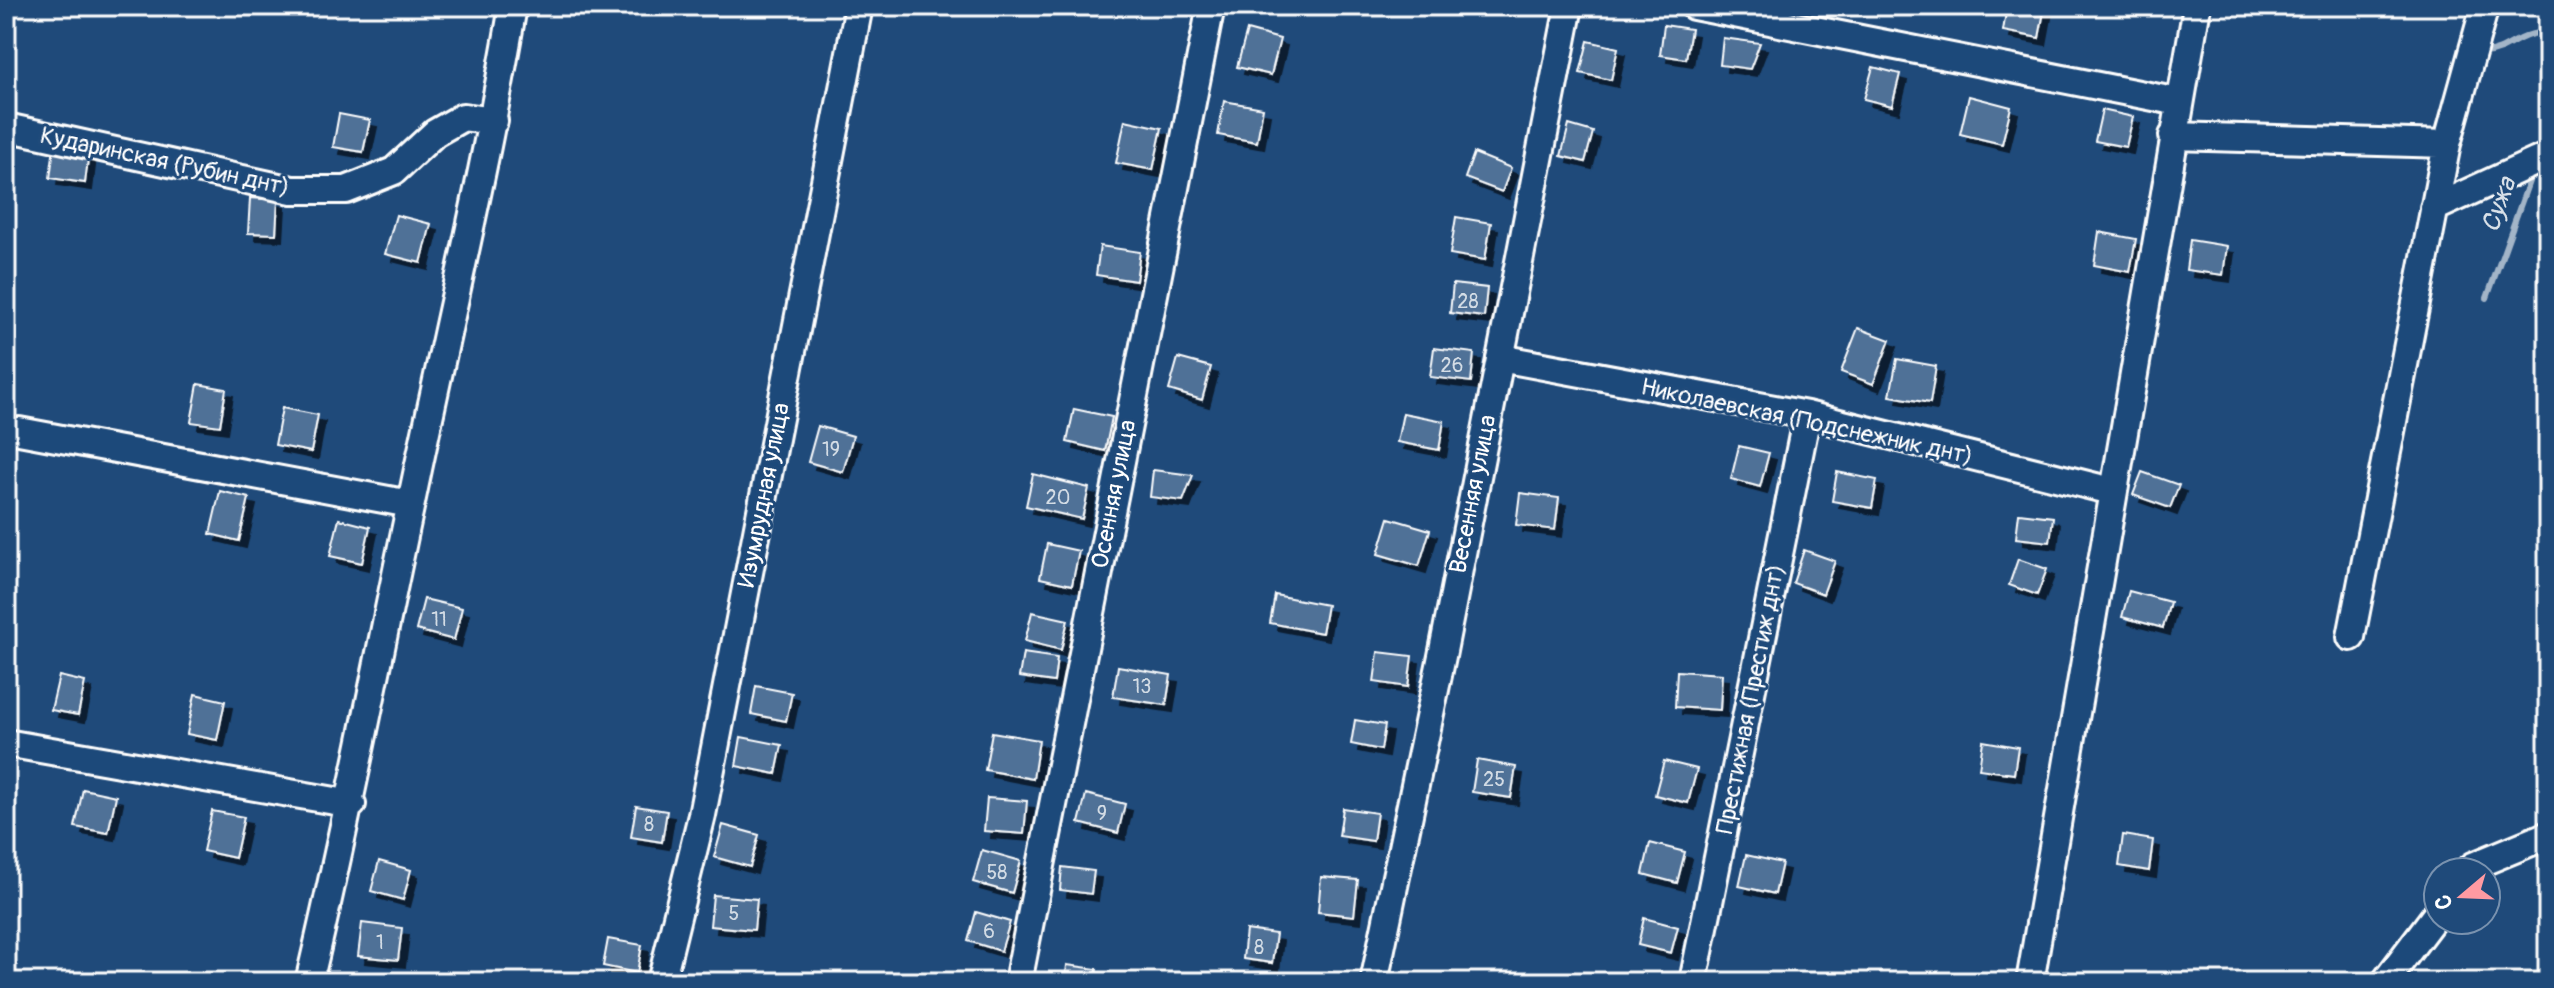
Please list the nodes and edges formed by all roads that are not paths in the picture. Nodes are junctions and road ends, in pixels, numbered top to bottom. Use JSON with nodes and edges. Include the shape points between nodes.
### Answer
{"nodes":[{"id":1,"x":513,"y":6,"type":"edge"},
{"id":2,"x":859,"y":6,"type":"edge"},
{"id":3,"x":1211,"y":6,"type":"edge"},
{"id":4,"x":1569,"y":6,"type":"edge"},
{"id":5,"x":1694,"y":6,"type":"edge"},
{"id":6,"x":2197,"y":6,"type":"edge"},
{"id":7,"x":2485,"y":6,"type":"edge"},
{"id":8,"x":2179,"y":102,"type":"junction"},
{"id":9,"x":494,"y":121,"type":"junction"},
{"id":10,"x":6,"y":127,"type":"edge"},
{"id":11,"x":2173,"y":136,"type":"junction"},
{"id":12,"x":2447,"y":144,"type":"junction"},
{"id":13,"x":2548,"y":156,"type":"edge"},
{"id":14,"x":2434,"y":208,"type":"junction"},
{"id":15,"x":1500,"y":358,"type":"junction"},
{"id":16,"x":1807,"y":415,"type":"junction"},
{"id":17,"x":19,"y":431,"type":"dead end"},
{"id":18,"x":2112,"y":491,"type":"junction"},
{"id":19,"x":410,"y":504,"type":"junction"},
{"id":20,"x":2351,"y":637,"type":"dead end"},
{"id":21,"x":6,"y":743,"type":"edge"},
{"id":22,"x":352,"y":804,"type":"junction"},
{"id":23,"x":2548,"y":835,"type":"edge"},
{"id":24,"x":2497,"y":856,"type":"edge"},
{"id":25,"x":2422,"y":933,"type":"edge"},
{"id":26,"x":309,"y":982,"type":"edge"},
{"id":27,"x":661,"y":982,"type":"edge"},
{"id":28,"x":1018,"y":982,"type":"edge"},
{"id":29,"x":1374,"y":982,"type":"edge"},
{"id":30,"x":1693,"y":982,"type":"edge"},
{"id":31,"x":2030,"y":982,"type":"edge"},
{"id":32,"x":2385,"y":982,"type":"edge"}],
"edges":[{"from":1,"to":9,"type":"street"},
{"from":2,"to":27,"type":"street","name":"Изумрудная улица","via":[[702,815]]},
{"from":3,"to":28,"type":"street","name":"Осенняя улица"},
{"from":4,"to":15,"type":"street","name":"Весенняя улица"},
{"from":5,"to":8,"type":"street"},
{"from":6,"to":8,"type":"street"},
{"from":7,"to":12,"type":"street"},
{"from":8,"to":11,"type":"street"},
{"from":9,"to":10,"type":"street","name":"Кударинская (Рубин днт)","via":[[463,117],[435,133],[394,171],[346,190],[292,190]]},
{"from":9,"to":19,"type":"street"},
{"from":11,"to":12,"type":"street"},
{"from":11,"to":18,"type":"street"},
{"from":12,"to":14,"type":"street"},
{"from":13,"to":14,"type":"street"},
{"from":14,"to":20,"type":"street"},
{"from":15,"to":16,"type":"street","name":"Николаевская (Подснежник днт)"},
{"from":15,"to":29,"type":"street","name":"Весенняя улица"},
{"from":16,"to":18,"type":"street","name":"Николаевская (Подснежник днт)"},
{"from":16,"to":30,"type":"street","name":"Престижная (Престиж днт)"},
{"from":17,"to":19,"type":"street"},
{"from":18,"to":31,"type":"street"},
{"from":19,"to":22,"type":"street"},
{"from":21,"to":22,"type":"street"},
{"from":22,"to":26,"type":"street"},
{"from":23,"to":24,"type":"street"},
{"from":25,"to":32,"type":"street"}]}
